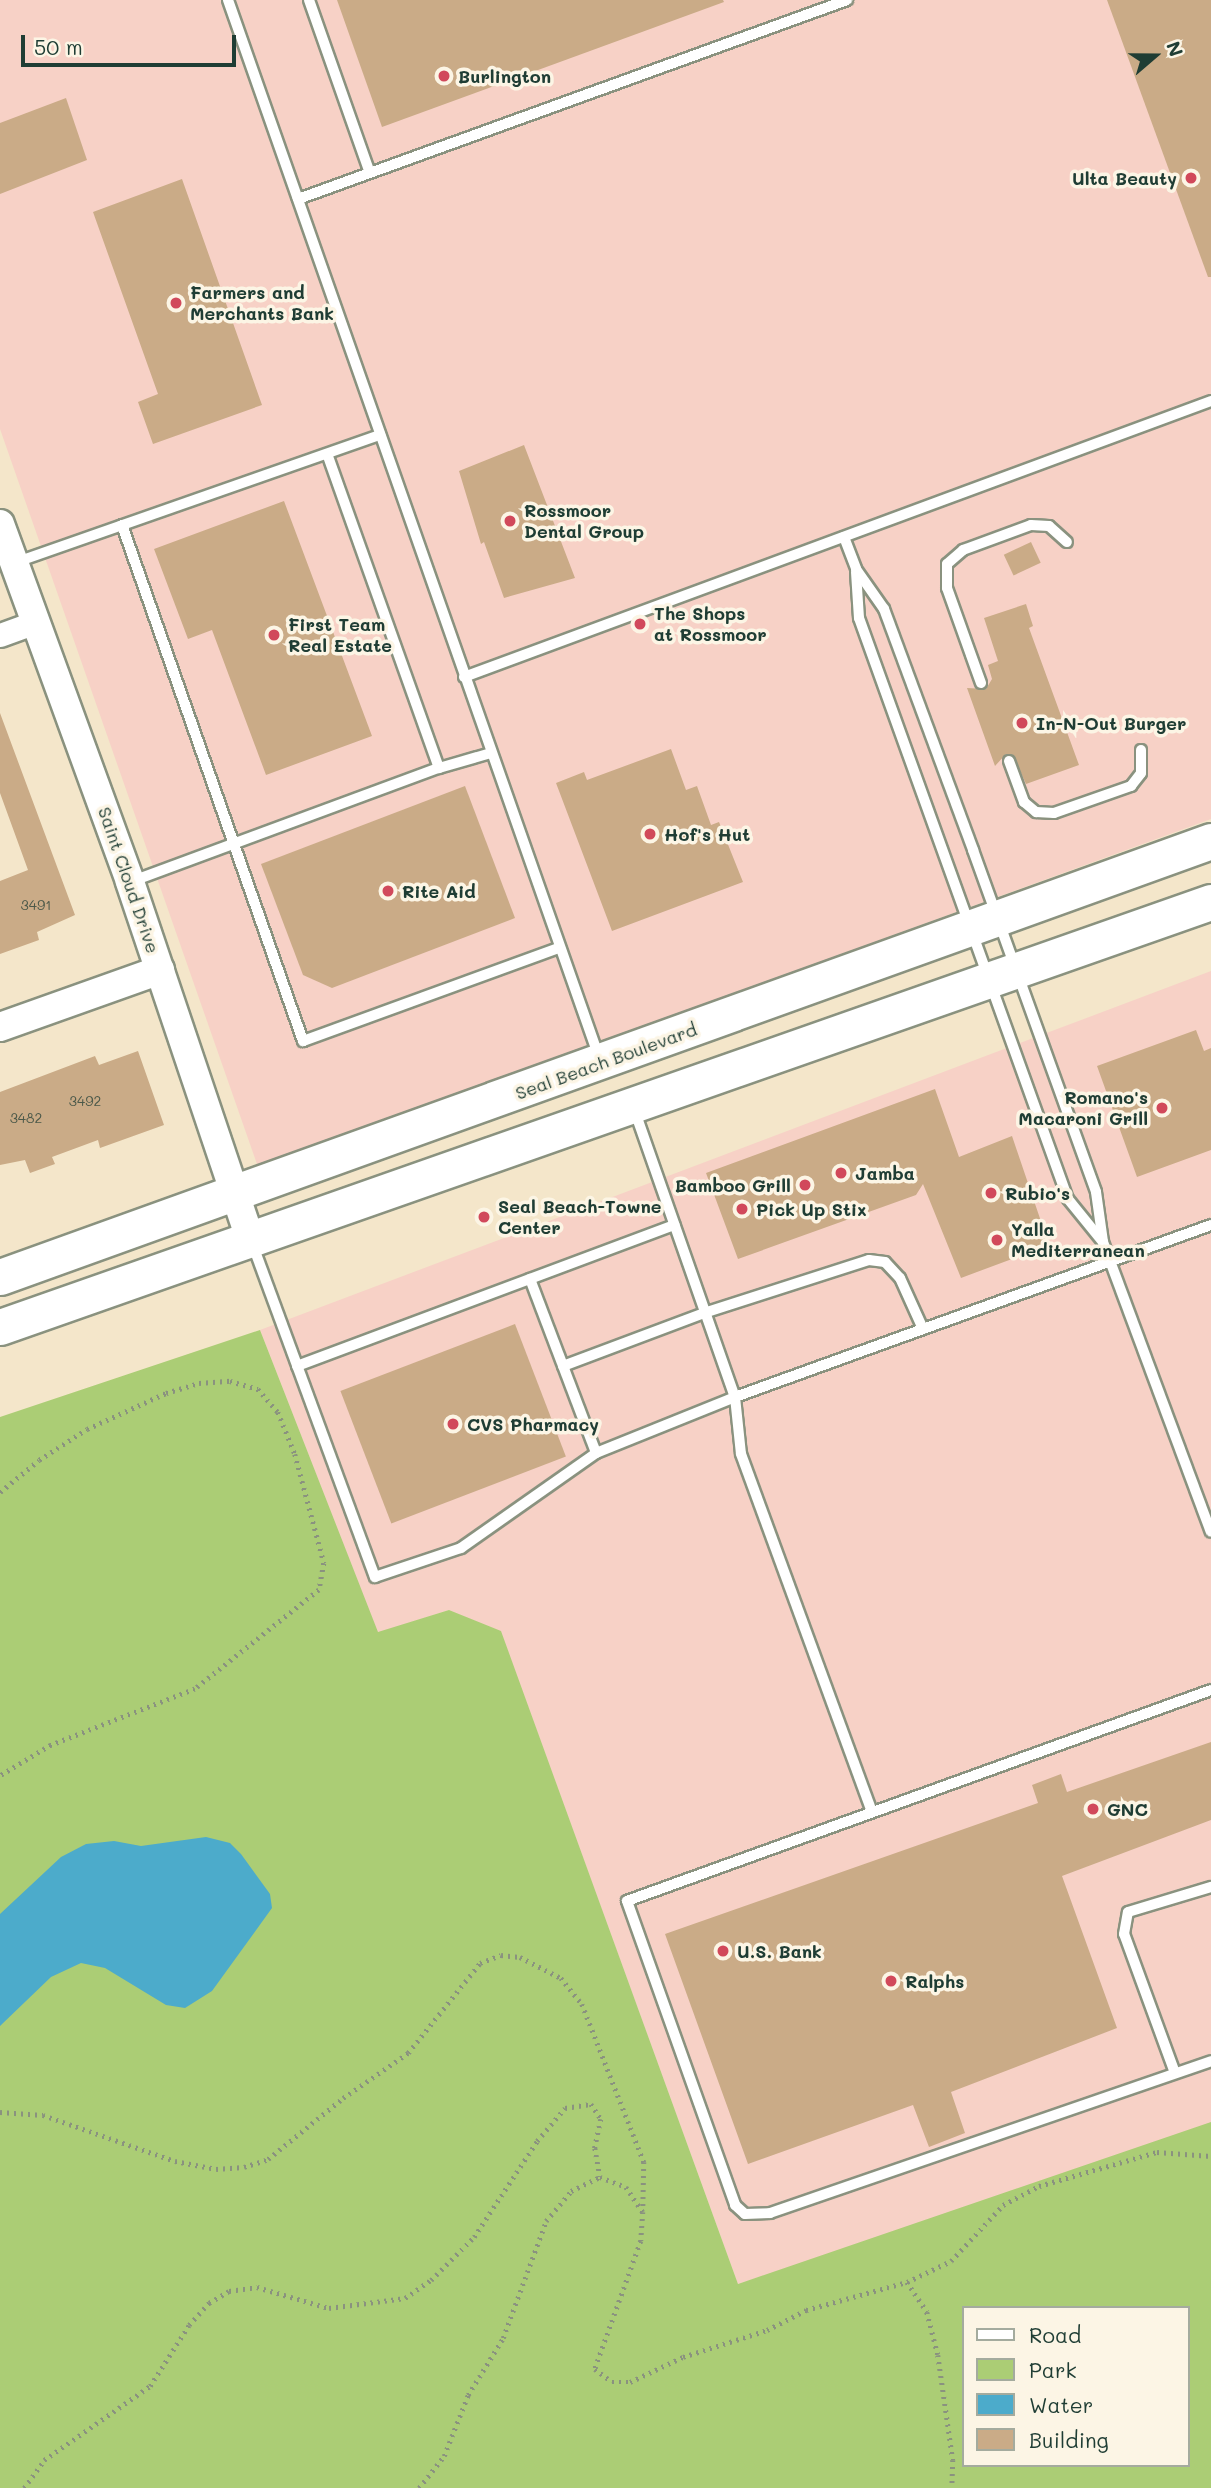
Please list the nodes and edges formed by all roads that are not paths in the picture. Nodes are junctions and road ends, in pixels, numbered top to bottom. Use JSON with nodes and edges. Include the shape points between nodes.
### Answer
{"nodes":[{"id":1,"x":229,"y":0,"type":"edge"},
{"id":2,"x":309,"y":0,"type":"edge"},
{"id":3,"x":847,"y":0,"type":"edge"},
{"id":4,"x":370,"y":173,"type":"junction"},
{"id":5,"x":298,"y":199,"type":"junction"},
{"id":6,"x":1211,"y":401,"type":"edge"},
{"id":7,"x":380,"y":435,"type":"junction"},
{"id":8,"x":327,"y":454,"type":"junction"},
{"id":9,"x":0,"y":524,"type":"edge"},
{"id":10,"x":122,"y":526,"type":"junction"},
{"id":11,"x":844,"y":537,"type":"junction"},
{"id":12,"x":1067,"y":542,"type":"dead end"},
{"id":13,"x":15,"y":564,"type":"junction"},
{"id":14,"x":856,"y":569,"type":"junction"},
{"id":15,"x":36,"y":622,"type":"junction"},
{"id":16,"x":0,"y":635,"type":"edge"},
{"id":17,"x":464,"y":677,"type":"junction"},
{"id":18,"x":981,"y":683,"type":"dead end"},
{"id":19,"x":1141,"y":750,"type":"dead end"},
{"id":20,"x":491,"y":753,"type":"junction"},
{"id":21,"x":1009,"y":761,"type":"dead end"},
{"id":22,"x":439,"y":768,"type":"junction"},
{"id":23,"x":1211,"y":841,"type":"edge"},
{"id":24,"x":232,"y":845,"type":"junction"},
{"id":25,"x":130,"y":882,"type":"junction"},
{"id":26,"x":1211,"y":902,"type":"edge"},
{"id":27,"x":985,"y":924,"type":"junction"},
{"id":28,"x":559,"y":948,"type":"junction"},
{"id":29,"x":160,"y":970,"type":"junction"},
{"id":30,"x":1004,"y":975,"type":"junction"},
{"id":31,"x":0,"y":1027,"type":"edge"},
{"id":32,"x":601,"y":1063,"type":"junction"},
{"id":33,"x":633,"y":1107,"type":"junction"},
{"id":34,"x":237,"y":1193,"type":"junction"},
{"id":35,"x":675,"y":1225,"type":"junction"},
{"id":36,"x":1211,"y":1225,"type":"edge"},
{"id":37,"x":250,"y":1239,"type":"junction"},
{"id":38,"x":1103,"y":1242,"type":"junction"},
{"id":39,"x":1111,"y":1260,"type":"junction"},
{"id":40,"x":0,"y":1277,"type":"edge"},
{"id":41,"x":530,"y":1279,"type":"junction"},
{"id":42,"x":707,"y":1312,"type":"junction"},
{"id":43,"x":0,"y":1327,"type":"edge"},
{"id":44,"x":923,"y":1329,"type":"junction"},
{"id":45,"x":297,"y":1366,"type":"junction"},
{"id":46,"x":563,"y":1366,"type":"junction"},
{"id":47,"x":735,"y":1397,"type":"junction"},
{"id":48,"x":596,"y":1453,"type":"junction"},
{"id":49,"x":1211,"y":1532,"type":"edge"},
{"id":50,"x":1211,"y":1690,"type":"edge"},
{"id":51,"x":872,"y":1812,"type":"junction"},
{"id":52,"x":1211,"y":1887,"type":"edge"},
{"id":53,"x":1211,"y":2061,"type":"edge"},
{"id":54,"x":1175,"y":2074,"type":"junction"}],
"edges":[{"from":1,"to":5,"type":"lane"},
{"from":2,"to":4,"type":"lane"},
{"from":3,"to":4,"type":"lane"},
{"from":4,"to":5,"type":"lane"},
{"from":5,"to":7,"type":"lane"},
{"from":6,"to":11,"type":"lane"},
{"from":7,"to":8,"type":"lane"},
{"from":7,"to":17,"type":"lane"},
{"from":8,"to":10,"type":"lane"},
{"from":8,"to":22,"type":"lane"},
{"from":9,"to":13,"type":"street","name":"Saint Cloud Drive"},
{"from":10,"to":13,"type":"lane"},
{"from":10,"to":24,"type":"lane"},
{"from":11,"to":14,"type":"lane"},
{"from":11,"to":17,"type":"lane"},
{"from":12,"to":18,"type":"lane","via":[[1049,526],[1031,525],[963,550],[947,564],[947,589]]},
{"from":13,"to":15,"type":"street","name":"Saint Cloud Drive"},
{"from":14,"to":27,"type":"lane","via":[[884,609]]},
{"from":14,"to":27,"type":"lane","via":[[859,618]]},
{"from":15,"to":16,"type":"street"},
{"from":15,"to":25,"type":"street","name":"Saint Cloud Drive"},
{"from":17,"to":20,"type":"lane"},
{"from":19,"to":21,"type":"lane","via":[[1141,773],[1131,786],[1054,813],[1036,812],[1024,802]]},
{"from":20,"to":22,"type":"lane"},
{"from":20,"to":28,"type":"lane"},
{"from":22,"to":24,"type":"lane"},
{"from":23,"to":27,"type":"main road","name":"Seal Beach Boulevard"},
{"from":24,"to":25,"type":"lane"},
{"from":24,"to":28,"type":"lane","via":[[303,1041]]},
{"from":25,"to":29,"type":"street","name":"Saint Cloud Drive"},
{"from":26,"to":30,"type":"main road"},
{"from":27,"to":30,"type":"lane"},
{"from":27,"to":30,"type":"lane"},
{"from":27,"to":32,"type":"main road","name":"Seal Beach Boulevard"},
{"from":28,"to":32,"type":"lane"},
{"from":29,"to":31,"type":"street"},
{"from":29,"to":34,"type":"street","name":"Saint Cloud Drive"},
{"from":30,"to":33,"type":"main road"},
{"from":30,"to":38,"type":"lane","via":[[1096,1192]]},
{"from":30,"to":38,"type":"lane","via":[[1068,1199]]},
{"from":32,"to":34,"type":"main road","name":"Seal Beach Boulevard"},
{"from":33,"to":35,"type":"lane"},
{"from":33,"to":37,"type":"main road"},
{"from":34,"to":37,"type":"street","name":"Saint Cloud Drive"},
{"from":34,"to":40,"type":"main road","name":"Seal Beach Boulevard"},
{"from":35,"to":41,"type":"lane"},
{"from":35,"to":42,"type":"lane"},
{"from":36,"to":39,"type":"lane"},
{"from":37,"to":43,"type":"main road"},
{"from":37,"to":45,"type":"lane"},
{"from":38,"to":39,"type":"lane"},
{"from":39,"to":44,"type":"lane"},
{"from":39,"to":49,"type":"lane"},
{"from":41,"to":45,"type":"lane"},
{"from":41,"to":46,"type":"lane"},
{"from":42,"to":44,"type":"lane","via":[[869,1260],[885,1262],[900,1278]]},
{"from":42,"to":46,"type":"lane"},
{"from":42,"to":47,"type":"lane"},
{"from":44,"to":47,"type":"lane"},
{"from":45,"to":48,"type":"lane","via":[[375,1577],[461,1549]]},
{"from":46,"to":48,"type":"lane"},
{"from":47,"to":48,"type":"lane"},
{"from":47,"to":51,"type":"lane","via":[[741,1454]]},
{"from":50,"to":51,"type":"lane"},
{"from":51,"to":54,"type":"lane","via":[[626,1901],[735,2205],[744,2214],[769,2213]]},
{"from":52,"to":54,"type":"lane","via":[[1128,1912],[1124,1934]]},
{"from":53,"to":54,"type":"lane"}]}
